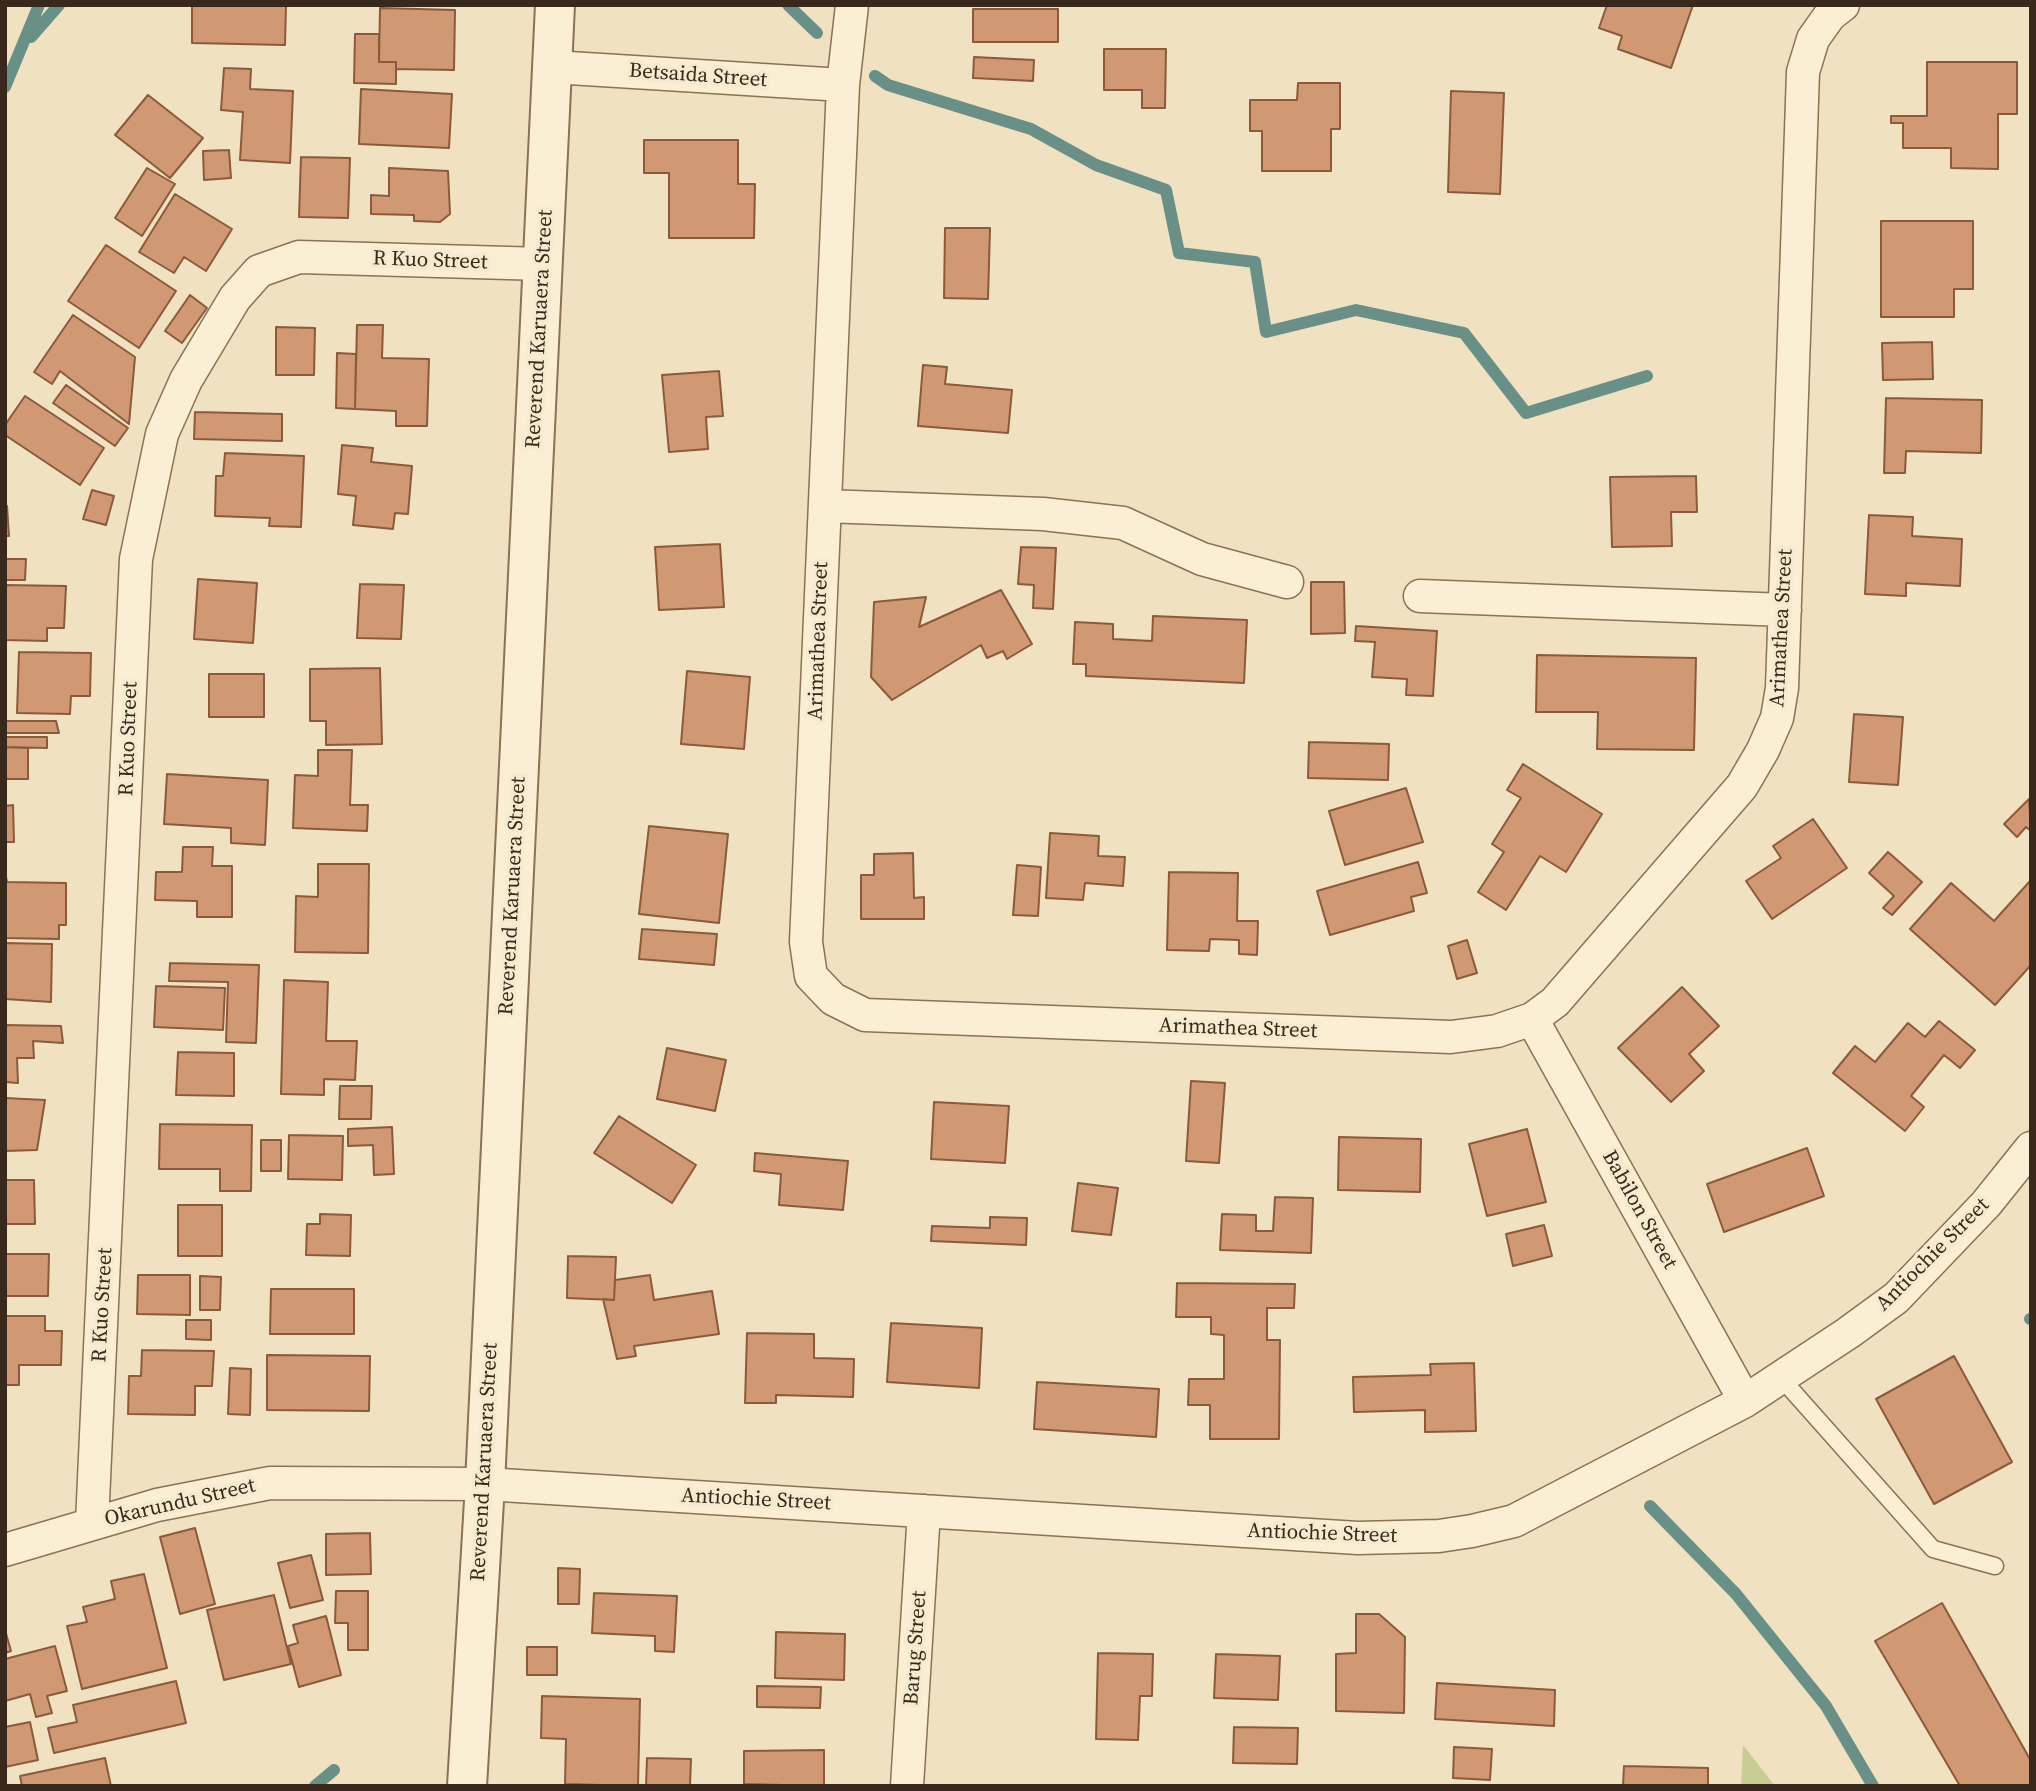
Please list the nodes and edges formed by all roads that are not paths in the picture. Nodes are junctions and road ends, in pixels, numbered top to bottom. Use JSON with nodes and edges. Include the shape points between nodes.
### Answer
{"nodes":[{"id":1,"x":555,"y":5,"type":"edge"},
{"id":2,"x":852,"y":5,"type":"edge"},
{"id":3,"x":1843,"y":5,"type":"edge"},
{"id":4,"x":553,"y":67,"type":"junction"},
{"id":5,"x":843,"y":85,"type":"junction"},
{"id":6,"x":543,"y":264,"type":"junction"},
{"id":7,"x":825,"y":506,"type":"junction"},
{"id":8,"x":1287,"y":582,"type":"dead end"},
{"id":9,"x":1420,"y":596,"type":"dead end"},
{"id":10,"x":1785,"y":610,"type":"junction"},
{"id":11,"x":1532,"y":1019,"type":"junction"},
{"id":12,"x":2031,"y":1148,"type":"edge"},
{"id":13,"x":1781,"y":1378,"type":"junction"},
{"id":14,"x":1745,"y":1401,"type":"junction"},
{"id":15,"x":485,"y":1484,"type":"junction"},
{"id":16,"x":924,"y":1511,"type":"junction"},
{"id":17,"x":92,"y":1523,"type":"junction"},
{"id":18,"x":5,"y":1550,"type":"edge"},
{"id":19,"x":1995,"y":1566,"type":"dead end"},
{"id":20,"x":467,"y":1786,"type":"edge"},
{"id":21,"x":907,"y":1786,"type":"edge"}],
"edges":[{"from":1,"to":4,"type":"street","name":"Reverend Karuaera Street"},
{"from":2,"to":5,"type":"street","name":"Arimathea Street"},
{"from":3,"to":10,"type":"street","name":"Arimathea Street","via":[[1813,40],[1803,72]]},
{"from":4,"to":5,"type":"street","name":"Betsaida Street"},
{"from":4,"to":6,"type":"street","name":"Reverend Karuaera Street"},
{"from":5,"to":7,"type":"street","name":"Arimathea Street"},
{"from":6,"to":15,"type":"street","name":"Reverend Karuaera Street"},
{"from":6,"to":17,"type":"street","name":"R Kuo Street","via":[[299,257],[259,271],[235,298],[186,380],[162,434],[136,559]]},
{"from":7,"to":8,"type":"street","via":[[1043,514],[1123,523],[1202,559]]},
{"from":7,"to":11,"type":"street","name":"Arimathea Street","via":[[806,942],[811,976],[833,999],[865,1015],[1451,1037],[1497,1031]]},
{"from":9,"to":10,"type":"street"},
{"from":10,"to":11,"type":"street","name":"Arimathea Street","via":[[1777,718],[1742,786],[1555,1002]]},
{"from":11,"to":14,"type":"street","name":"Babilon Street"},
{"from":12,"to":13,"type":"street","name":"Antiochie Street","via":[[1986,1204],[1896,1298]]},
{"from":13,"to":14,"type":"street","name":"Antiochie Street"},
{"from":13,"to":19,"type":"lane","via":[[1933,1549]]},
{"from":14,"to":16,"type":"street","name":"Antiochie Street","via":[[1514,1521],[1439,1536],[1357,1538]]},
{"from":15,"to":16,"type":"street","name":"Antiochie Street"},
{"from":15,"to":17,"type":"street","name":"Okarundu Street","via":[[270,1483],[208,1493]]},
{"from":15,"to":20,"type":"street","name":"Reverend Karuaera Street"},
{"from":16,"to":21,"type":"street","name":"Barug Street"},
{"from":17,"to":18,"type":"street","name":"Okarundu Street"}]}
